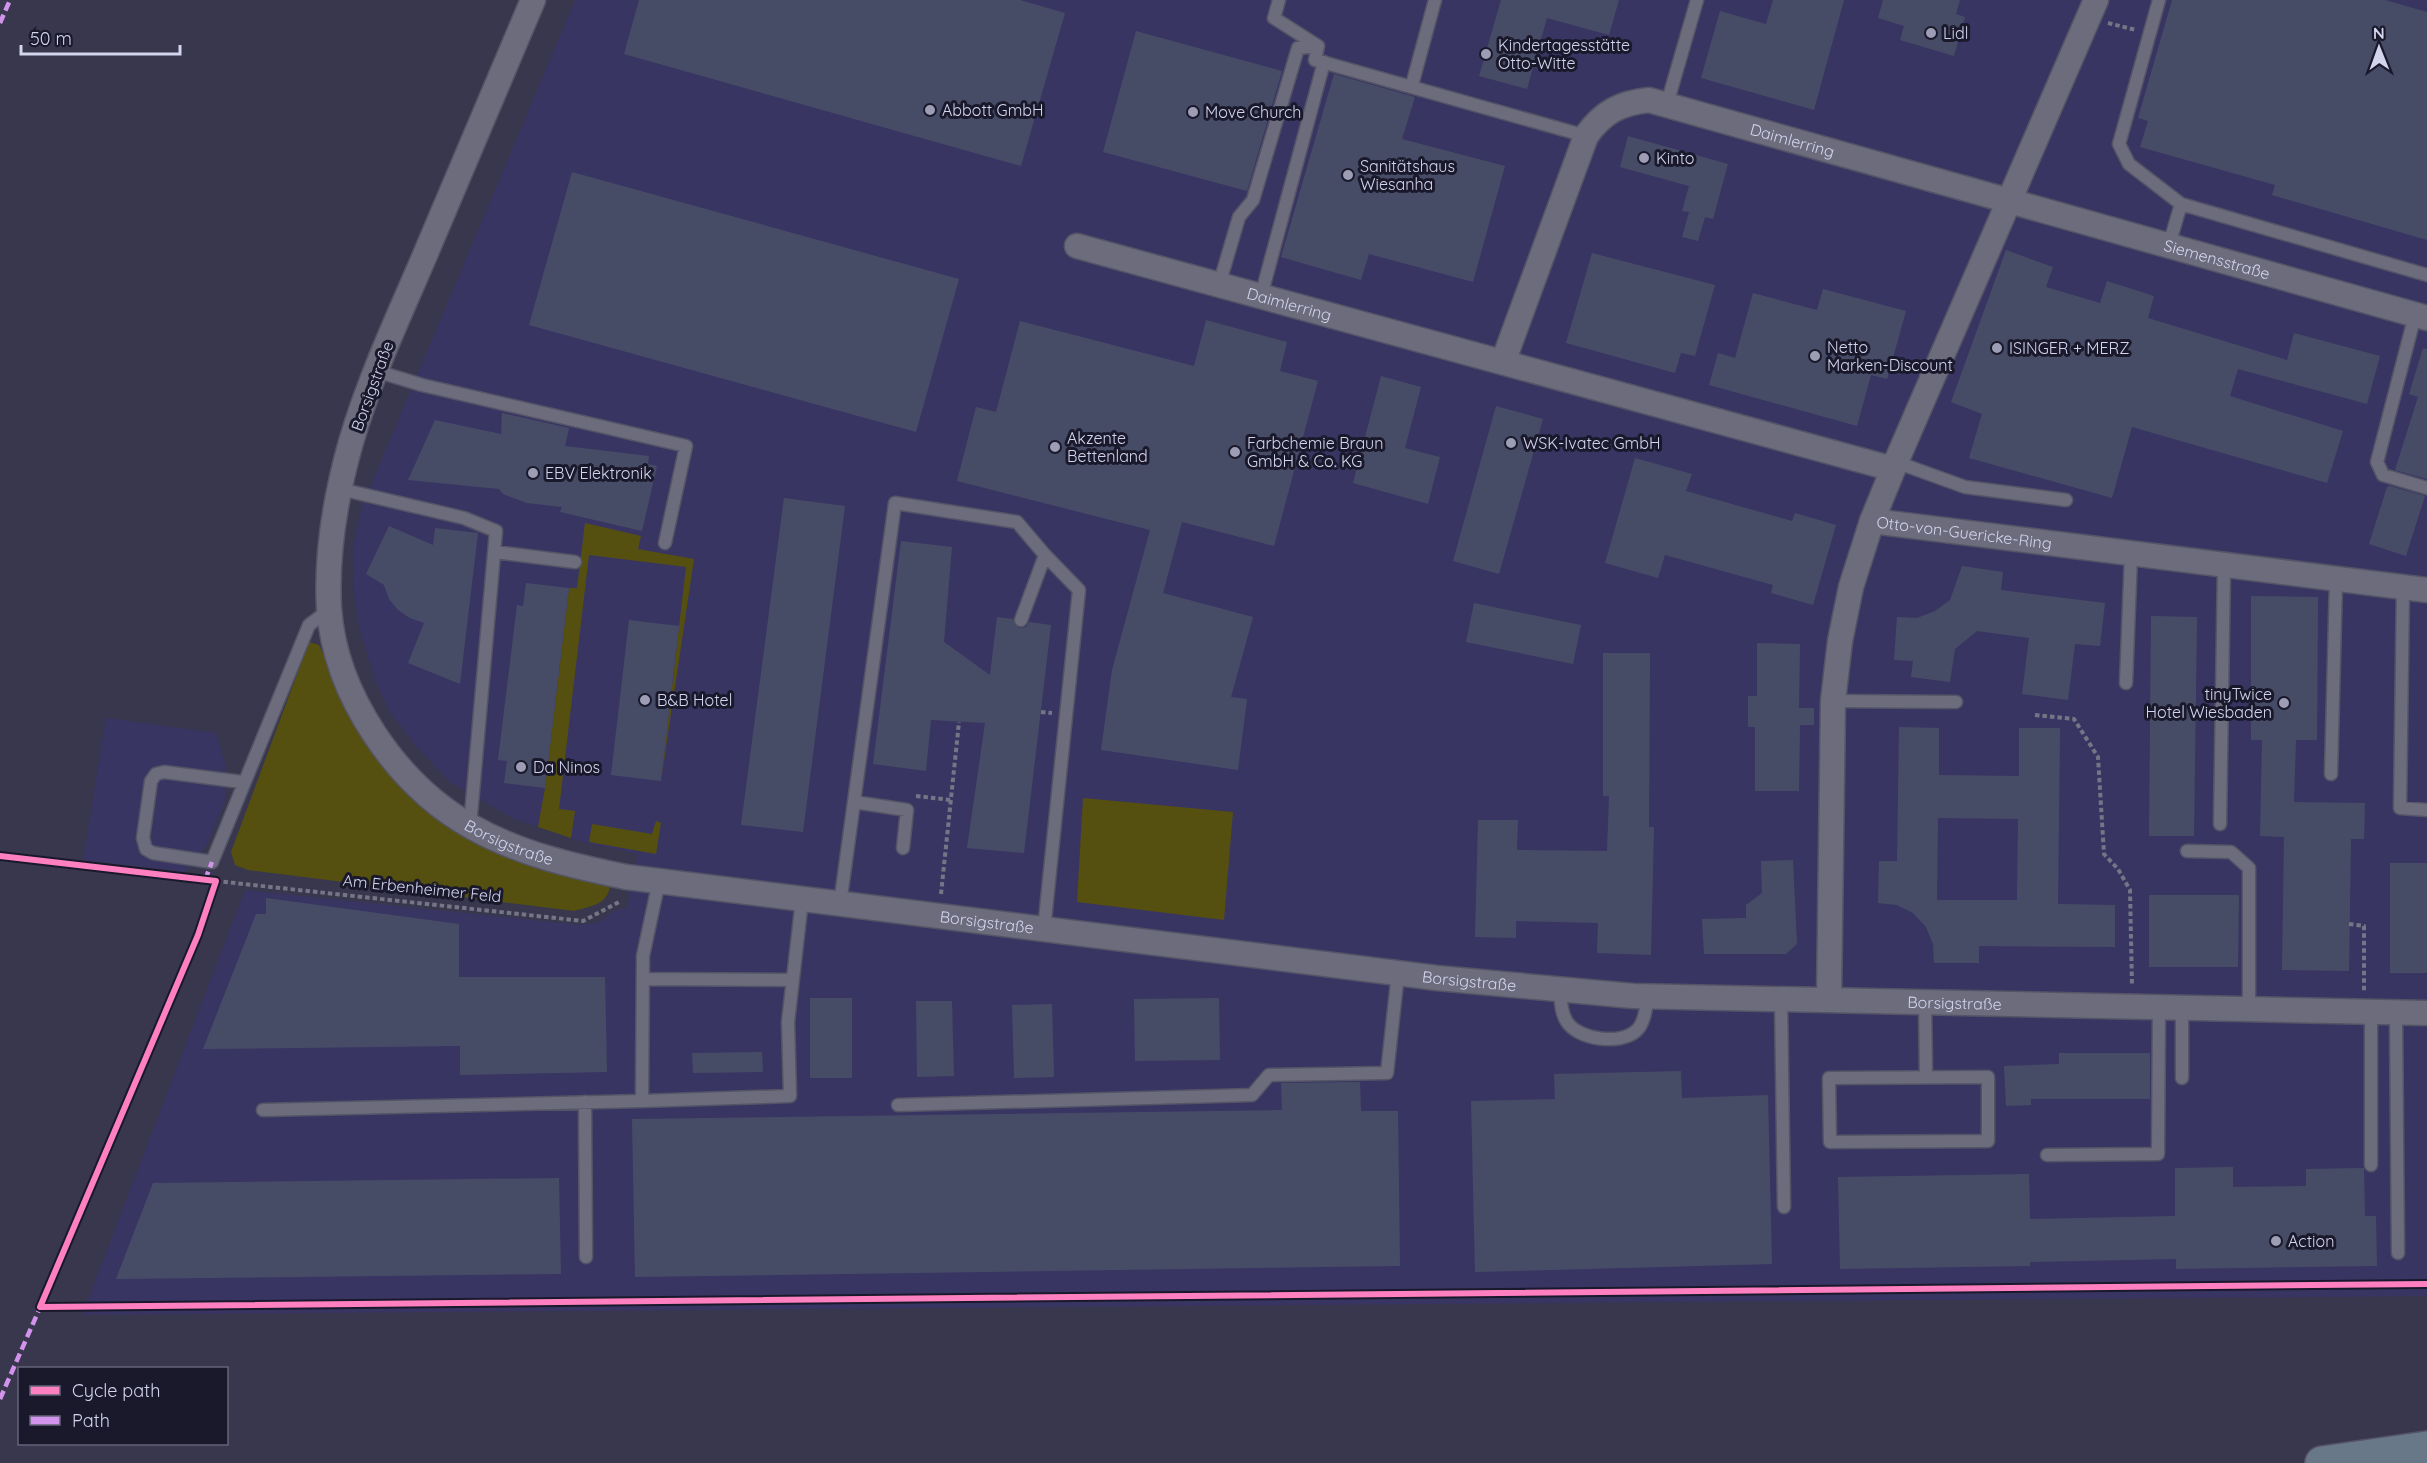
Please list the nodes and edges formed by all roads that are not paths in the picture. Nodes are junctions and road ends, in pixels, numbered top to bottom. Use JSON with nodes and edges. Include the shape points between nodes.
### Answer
{"nodes":[{"id":1,"x":533,"y":0,"type":"edge"},
{"id":2,"x":1279,"y":0,"type":"edge"},
{"id":3,"x":1435,"y":0,"type":"edge"},
{"id":4,"x":1697,"y":0,"type":"edge"},
{"id":5,"x":2159,"y":0,"type":"edge"},
{"id":6,"x":2097,"y":10,"type":"edge"},
{"id":7,"x":1318,"y":46,"type":"junction"},
{"id":8,"x":1324,"y":62,"type":"junction"},
{"id":9,"x":1412,"y":85,"type":"junction"},
{"id":10,"x":1667,"y":104,"type":"junction"},
{"id":11,"x":1586,"y":136,"type":"junction"},
{"id":12,"x":2008,"y":202,"type":"junction"},
{"id":13,"x":2181,"y":204,"type":"junction"},
{"id":14,"x":2169,"y":245,"type":"junction"},
{"id":15,"x":1077,"y":246,"type":"dead end"},
{"id":16,"x":2427,"y":275,"type":"edge"},
{"id":17,"x":1219,"y":285,"type":"junction"},
{"id":18,"x":1261,"y":296,"type":"junction"},
{"id":19,"x":2421,"y":316,"type":"edge"},
{"id":20,"x":1503,"y":362,"type":"junction"},
{"id":21,"x":376,"y":371,"type":"junction"},
{"id":22,"x":1894,"y":466,"type":"junction"},
{"id":23,"x":2427,"y":488,"type":"edge"},
{"id":24,"x":340,"y":489,"type":"junction"},
{"id":25,"x":2066,"y":500,"type":"dead end"},
{"id":26,"x":1872,"y":521,"type":"junction"},
{"id":27,"x":665,"y":543,"type":"dead end"},
{"id":28,"x":495,"y":552,"type":"junction"},
{"id":29,"x":1045,"y":555,"type":"junction"},
{"id":30,"x":2131,"y":555,"type":"junction"},
{"id":31,"x":575,"y":562,"type":"dead end"},
{"id":32,"x":2224,"y":566,"type":"junction"},
{"id":33,"x":2336,"y":580,"type":"junction"},
{"id":34,"x":2403,"y":588,"type":"junction"},
{"id":35,"x":2427,"y":590,"type":"edge"},
{"id":36,"x":329,"y":610,"type":"junction"},
{"id":37,"x":1021,"y":620,"type":"dead end"},
{"id":38,"x":2126,"y":683,"type":"dead end"},
{"id":39,"x":1833,"y":701,"type":"junction"},
{"id":40,"x":1956,"y":702,"type":"dead end"},
{"id":41,"x":2331,"y":774,"type":"dead end"},
{"id":42,"x":242,"y":782,"type":"junction"},
{"id":43,"x":855,"y":802,"type":"junction"},
{"id":44,"x":2427,"y":810,"type":"edge"},
{"id":45,"x":2220,"y":824,"type":"dead end"},
{"id":46,"x":470,"y":826,"type":"junction"},
{"id":47,"x":903,"y":848,"type":"dead end"},
{"id":48,"x":2187,"y":851,"type":"dead end"},
{"id":49,"x":659,"y":881,"type":"junction"},
{"id":50,"x":802,"y":900,"type":"junction"},
{"id":51,"x":840,"y":904,"type":"junction"},
{"id":52,"x":1044,"y":929,"type":"junction"},
{"id":53,"x":1398,"y":973,"type":"junction"},
{"id":54,"x":643,"y":979,"type":"junction"},
{"id":55,"x":793,"y":980,"type":"junction"},
{"id":56,"x":1560,"y":991,"type":"junction"},
{"id":57,"x":1648,"y":996,"type":"junction"},
{"id":58,"x":1781,"y":999,"type":"junction"},
{"id":59,"x":1828,"y":999,"type":"junction"},
{"id":60,"x":1925,"y":1001,"type":"junction"},
{"id":61,"x":2170,"y":1009,"type":"junction"},
{"id":62,"x":2249,"y":1010,"type":"junction"},
{"id":63,"x":2367,"y":1012,"type":"junction"},
{"id":64,"x":2396,"y":1013,"type":"junction"},
{"id":65,"x":2427,"y":1013,"type":"edge"},
{"id":66,"x":1926,"y":1077,"type":"junction"},
{"id":67,"x":2182,"y":1078,"type":"dead end"},
{"id":68,"x":642,"y":1101,"type":"junction"},
{"id":69,"x":585,"y":1102,"type":"junction"},
{"id":70,"x":898,"y":1105,"type":"dead end"},
{"id":71,"x":263,"y":1110,"type":"dead end"},
{"id":72,"x":2047,"y":1155,"type":"dead end"},
{"id":73,"x":2371,"y":1166,"type":"dead end"},
{"id":74,"x":1784,"y":1207,"type":"dead end"},
{"id":75,"x":2398,"y":1253,"type":"dead end"},
{"id":76,"x":586,"y":1257,"type":"dead end"},
{"id":77,"x":2427,"y":1448,"type":"edge"},
{"id":78,"x":2322,"y":1463,"type":"edge"},
{"id":79,"x":2394,"y":1463,"type":"edge"},
{"id":80,"x":2427,"y":1463,"type":"edge"}],
"edges":[{"from":1,"to":21,"type":"street","name":"Borsigstraße"},
{"from":2,"to":7,"type":"lane","via":[[1274,18]]},
{"from":3,"to":9,"type":"lane"},
{"from":4,"to":10,"type":"lane"},
{"from":5,"to":13,"type":"lane","via":[[2119,144],[2129,164]]},
{"from":6,"to":12,"type":"street"},
{"from":7,"to":8,"type":"lane","via":[[1315,60]]},
{"from":7,"to":17,"type":"lane","via":[[1298,48],[1253,200],[1239,217]]},
{"from":8,"to":9,"type":"lane"},
{"from":8,"to":18,"type":"lane"},
{"from":9,"to":11,"type":"lane"},
{"from":10,"to":11,"type":"street","name":"Daimlerring","via":[[1649,100],[1612,109],[1597,120]]},
{"from":10,"to":12,"type":"street","name":"Daimlerring"},
{"from":11,"to":20,"type":"street","name":"Daimlerring"},
{"from":12,"to":14,"type":"street","name":"Siemensstraße"},
{"from":12,"to":22,"type":"street"},
{"from":13,"to":14,"type":"lane"},
{"from":13,"to":16,"type":"lane"},
{"from":14,"to":19,"type":"street","name":"Siemensstraße"},
{"from":15,"to":17,"type":"street","name":"Daimlerring"},
{"from":17,"to":18,"type":"street","name":"Daimlerring"},
{"from":18,"to":20,"type":"street","name":"Daimlerring"},
{"from":19,"to":23,"type":"lane","via":[[2377,462],[2383,475]]},
{"from":20,"to":22,"type":"street","name":"Daimlerring"},
{"from":21,"to":24,"type":"street","name":"Borsigstraße","via":[[351,442]]},
{"from":21,"to":27,"type":"lane","via":[[686,446]]},
{"from":22,"to":25,"type":"lane","via":[[1965,487]]},
{"from":22,"to":26,"type":"street"},
{"from":24,"to":28,"type":"lane","via":[[464,518],[496,531]]},
{"from":24,"to":36,"type":"street","name":"Borsigstraße","via":[[331,546]]},
{"from":26,"to":30,"type":"street","name":"Otto-von-Guericke-Ring"},
{"from":26,"to":39,"type":"street","name":"Otto-von-Guericke-Ring","via":[[1851,587]]},
{"from":28,"to":31,"type":"lane"},
{"from":28,"to":46,"type":"lane"},
{"from":29,"to":37,"type":"lane"},
{"from":29,"to":43,"type":"lane","via":[[1017,522],[895,503]]},
{"from":29,"to":52,"type":"lane","via":[[1079,590]]},
{"from":30,"to":32,"type":"street","name":"Otto-von-Guericke-Ring"},
{"from":30,"to":38,"type":"lane"},
{"from":32,"to":33,"type":"street","name":"Otto-von-Guericke-Ring"},
{"from":32,"to":45,"type":"lane"},
{"from":33,"to":34,"type":"street","name":"Otto-von-Guericke-Ring"},
{"from":33,"to":41,"type":"lane"},
{"from":34,"to":35,"type":"street","name":"Otto-von-Guericke-Ring"},
{"from":34,"to":44,"type":"lane","via":[[2400,808]]},
{"from":36,"to":42,"type":"lane","via":[[309,625]]},
{"from":36,"to":46,"type":"street","name":"Borsigstraße","via":[[347,681],[369,727],[421,790]]},
{"from":39,"to":40,"type":"lane"},
{"from":39,"to":59,"type":"street","name":"Otto-von-Guericke-Ring"},
{"from":42,"to":42,"type":"lane","via":[[212,862],[146,849],[143,838],[151,781],[156,774]]},
{"from":43,"to":47,"type":"lane","via":[[908,810]]},
{"from":43,"to":51,"type":"lane"},
{"from":46,"to":49,"type":"street","name":"Borsigstraße","via":[[505,844],[559,862]]},
{"from":48,"to":62,"type":"lane","via":[[2231,852],[2249,868]]},
{"from":49,"to":50,"type":"street","name":"Borsigstraße"},
{"from":49,"to":54,"type":"lane","via":[[643,956]]},
{"from":50,"to":51,"type":"street","name":"Borsigstraße"},
{"from":50,"to":55,"type":"lane"},
{"from":51,"to":52,"type":"street","name":"Borsigstraße"},
{"from":52,"to":53,"type":"street","name":"Borsigstraße"},
{"from":53,"to":56,"type":"street","name":"Borsigstraße"},
{"from":53,"to":70,"type":"lane","via":[[1388,1073],[1269,1075],[1252,1095]]},
{"from":54,"to":55,"type":"lane"},
{"from":54,"to":68,"type":"lane"},
{"from":55,"to":68,"type":"lane","via":[[788,1022],[790,1096]]},
{"from":56,"to":57,"type":"street","name":"Borsigstraße"},
{"from":56,"to":57,"type":"lane","via":[[1569,1025],[1598,1038],[1624,1038],[1637,1030]]},
{"from":57,"to":58,"type":"street","name":"Borsigstraße"},
{"from":58,"to":59,"type":"street","name":"Borsigstraße"},
{"from":58,"to":74,"type":"lane"},
{"from":59,"to":60,"type":"street","name":"Borsigstraße"},
{"from":60,"to":61,"type":"street","name":"Borsigstraße"},
{"from":60,"to":66,"type":"lane"},
{"from":61,"to":62,"type":"street","name":"Borsigstraße"},
{"from":61,"to":67,"type":"lane"},
{"from":61,"to":72,"type":"lane","via":[[2158,1154]]},
{"from":62,"to":63,"type":"street","name":"Borsigstraße"},
{"from":63,"to":64,"type":"street","name":"Borsigstraße"},
{"from":63,"to":73,"type":"lane"},
{"from":64,"to":65,"type":"street","name":"Borsigstraße"},
{"from":64,"to":75,"type":"lane"},
{"from":66,"to":66,"type":"lane","via":[[1829,1078],[1830,1142],[1988,1141],[1988,1077]]},
{"from":68,"to":69,"type":"lane"},
{"from":69,"to":71,"type":"lane"},
{"from":69,"to":76,"type":"lane"},
{"from":77,"to":78,"type":"highway"},
{"from":79,"to":80,"type":"highway"}]}
